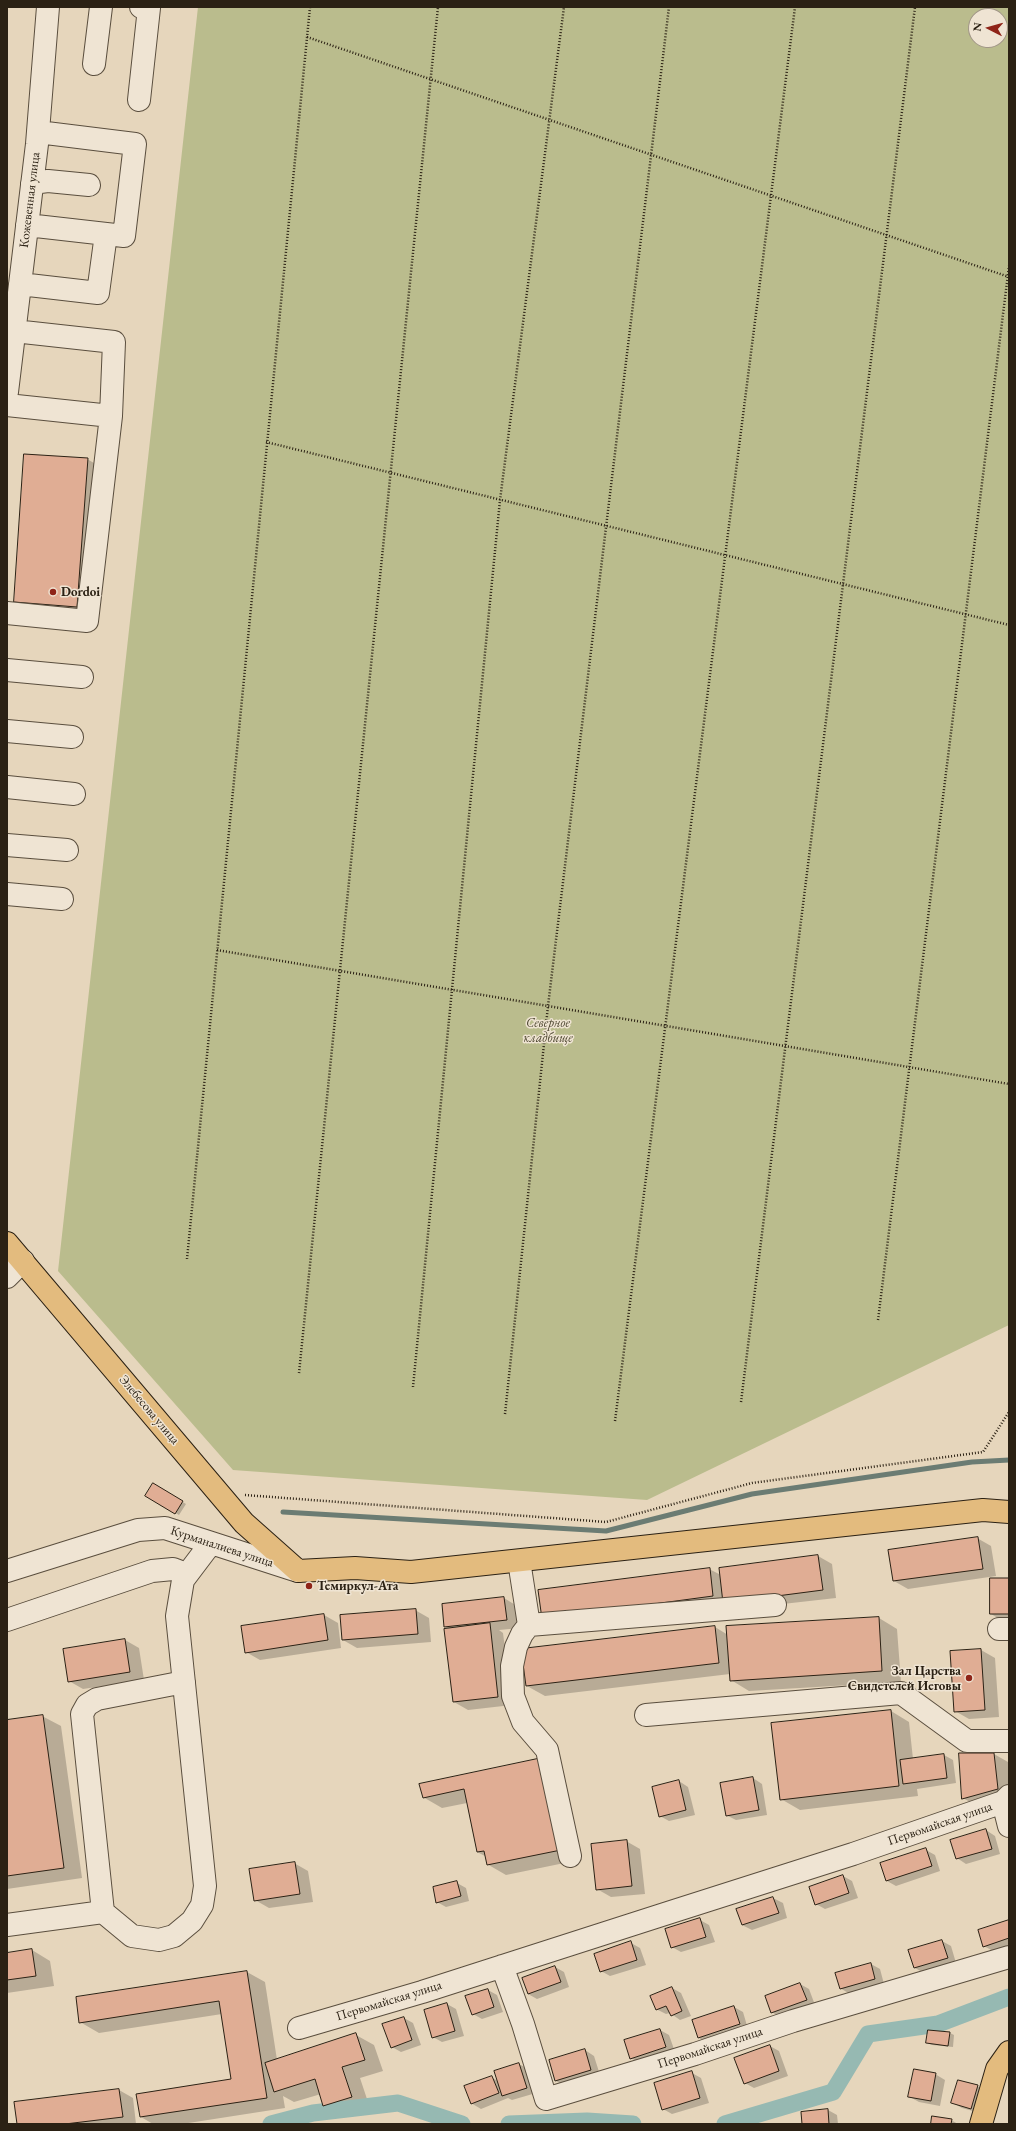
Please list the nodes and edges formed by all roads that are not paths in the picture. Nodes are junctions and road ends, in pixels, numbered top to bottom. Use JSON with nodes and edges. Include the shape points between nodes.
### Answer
{"nodes":[{"id":1,"x":48,"y":7,"type":"edge"},
{"id":2,"x":101,"y":7,"type":"edge"},
{"id":3,"x":141,"y":7,"type":"edge"},
{"id":4,"x":94,"y":64,"type":"dead end"},
{"id":5,"x":139,"y":100,"type":"dead end"},
{"id":6,"x":38,"y":132,"type":"junction"},
{"id":7,"x":32,"y":183,"type":"junction"},
{"id":8,"x":89,"y":185,"type":"dead end"},
{"id":9,"x":27,"y":225,"type":"junction"},
{"id":10,"x":106,"y":234,"type":"junction"},
{"id":11,"x":20,"y":284,"type":"junction"},
{"id":12,"x":14,"y":331,"type":"junction"},
{"id":13,"x":7,"y":392,"type":"edge"},
{"id":14,"x":7,"y":405,"type":"edge"},
{"id":15,"x":111,"y":416,"type":"junction"},
{"id":16,"x":7,"y":613,"type":"edge"},
{"id":17,"x":7,"y":670,"type":"edge"},
{"id":18,"x":82,"y":676,"type":"dead end"},
{"id":19,"x":7,"y":731,"type":"edge"},
{"id":20,"x":72,"y":737,"type":"dead end"},
{"id":21,"x":7,"y":788,"type":"edge"},
{"id":22,"x":74,"y":794,"type":"dead end"},
{"id":23,"x":7,"y":845,"type":"edge"},
{"id":24,"x":67,"y":850,"type":"dead end"},
{"id":25,"x":7,"y":894,"type":"edge"},
{"id":26,"x":62,"y":899,"type":"dead end"},
{"id":27,"x":7,"y":1243,"type":"edge"},
{"id":28,"x":23,"y":1261,"type":"junction"},
{"id":29,"x":7,"y":1277,"type":"edge"},
{"id":30,"x":1009,"y":1512,"type":"edge"},
{"id":31,"x":211,"y":1543,"type":"junction"},
{"id":32,"x":519,"y":1561,"type":"junction"},
{"id":33,"x":7,"y":1571,"type":"edge"},
{"id":34,"x":298,"y":1571,"type":"junction"},
{"id":35,"x":186,"y":1574,"type":"junction"},
{"id":36,"x":775,"y":1605,"type":"dead end"},
{"id":37,"x":7,"y":1620,"type":"edge"},
{"id":38,"x":529,"y":1625,"type":"junction"},
{"id":39,"x":184,"y":1682,"type":"junction"},
{"id":40,"x":646,"y":1715,"type":"dead end"},
{"id":41,"x":1009,"y":1741,"type":"edge"},
{"id":42,"x":1006,"y":1799,"type":"edge"},
{"id":43,"x":1009,"y":1826,"type":"edge"},
{"id":44,"x":570,"y":1856,"type":"dead end"},
{"id":45,"x":103,"y":1912,"type":"junction"},
{"id":46,"x":7,"y":1925,"type":"edge"},
{"id":47,"x":1009,"y":1957,"type":"edge"},
{"id":48,"x":502,"y":1966,"type":"junction"},
{"id":49,"x":298,"y":2028,"type":"dead end"},
{"id":50,"x":1009,"y":2052,"type":"edge"},
{"id":51,"x":981,"y":2124,"type":"edge"}],
"edges":[{"from":1,"to":6,"type":"street","name":"Кожевенная улица"},
{"from":2,"to":4,"type":"street"},
{"from":3,"to":5,"type":"street","via":[[149,8]]},
{"from":6,"to":7,"type":"street","name":"Кожевенная улица"},
{"from":6,"to":10,"type":"street","via":[[135,144],[124,236]]},
{"from":7,"to":8,"type":"street","via":[[48,181]]},
{"from":7,"to":9,"type":"street","name":"Кожевенная улица"},
{"from":9,"to":10,"type":"street"},
{"from":9,"to":11,"type":"street","name":"Кожевенная улица"},
{"from":10,"to":11,"type":"street","via":[[98,293]]},
{"from":11,"to":12,"type":"street","name":"Кожевенная улица"},
{"from":12,"to":13,"type":"street","name":"Кожевенная улица"},
{"from":12,"to":15,"type":"street","via":[[114,342]]},
{"from":14,"to":15,"type":"street"},
{"from":15,"to":16,"type":"street","via":[[87,621]]},
{"from":17,"to":18,"type":"street"},
{"from":19,"to":20,"type":"street"},
{"from":21,"to":22,"type":"street"},
{"from":23,"to":24,"type":"street"},
{"from":25,"to":26,"type":"street"},
{"from":27,"to":28,"type":"main road","name":"Элебесова улица"},
{"from":28,"to":29,"type":"street"},
{"from":28,"to":34,"type":"main road","name":"Элебесова улица","via":[[244,1523]]},
{"from":30,"to":32,"type":"main road","via":[[983,1510]]},
{"from":31,"to":33,"type":"street","name":"Курманалиева улица","via":[[165,1528],[138,1530]]},
{"from":31,"to":34,"type":"street","name":"Курманалиева улица"},
{"from":31,"to":35,"type":"street"},
{"from":32,"to":34,"type":"main road","via":[[411,1572],[355,1568]]},
{"from":32,"to":38,"type":"street"},
{"from":35,"to":37,"type":"street","via":[[173,1569],[152,1571]]},
{"from":35,"to":39,"type":"street","via":[[178,1600],[177,1616]]},
{"from":36,"to":38,"type":"street"},
{"from":38,"to":44,"type":"street","via":[[516,1647],[513,1660],[513,1696],[523,1722],[547,1750]]},
{"from":39,"to":45,"type":"street","via":[[97,1699],[87,1705],[82,1714]]},
{"from":39,"to":45,"type":"street","via":[[205,1886],[202,1905],[192,1921],[174,1936],[159,1940],[132,1936]]},
{"from":40,"to":41,"type":"street","via":[[901,1693],[967,1741]]},
{"from":42,"to":43,"type":"street"},
{"from":42,"to":48,"type":"street","name":"Первомайская улица","via":[[853,1854]]},
{"from":45,"to":46,"type":"street"},
{"from":47,"to":48,"type":"street","name":"Первомайская улица","via":[[793,2021],[546,2099]]},
{"from":48,"to":49,"type":"street","name":"Первомайская улица"},
{"from":50,"to":51,"type":"main road","via":[[997,2069]]}]}
